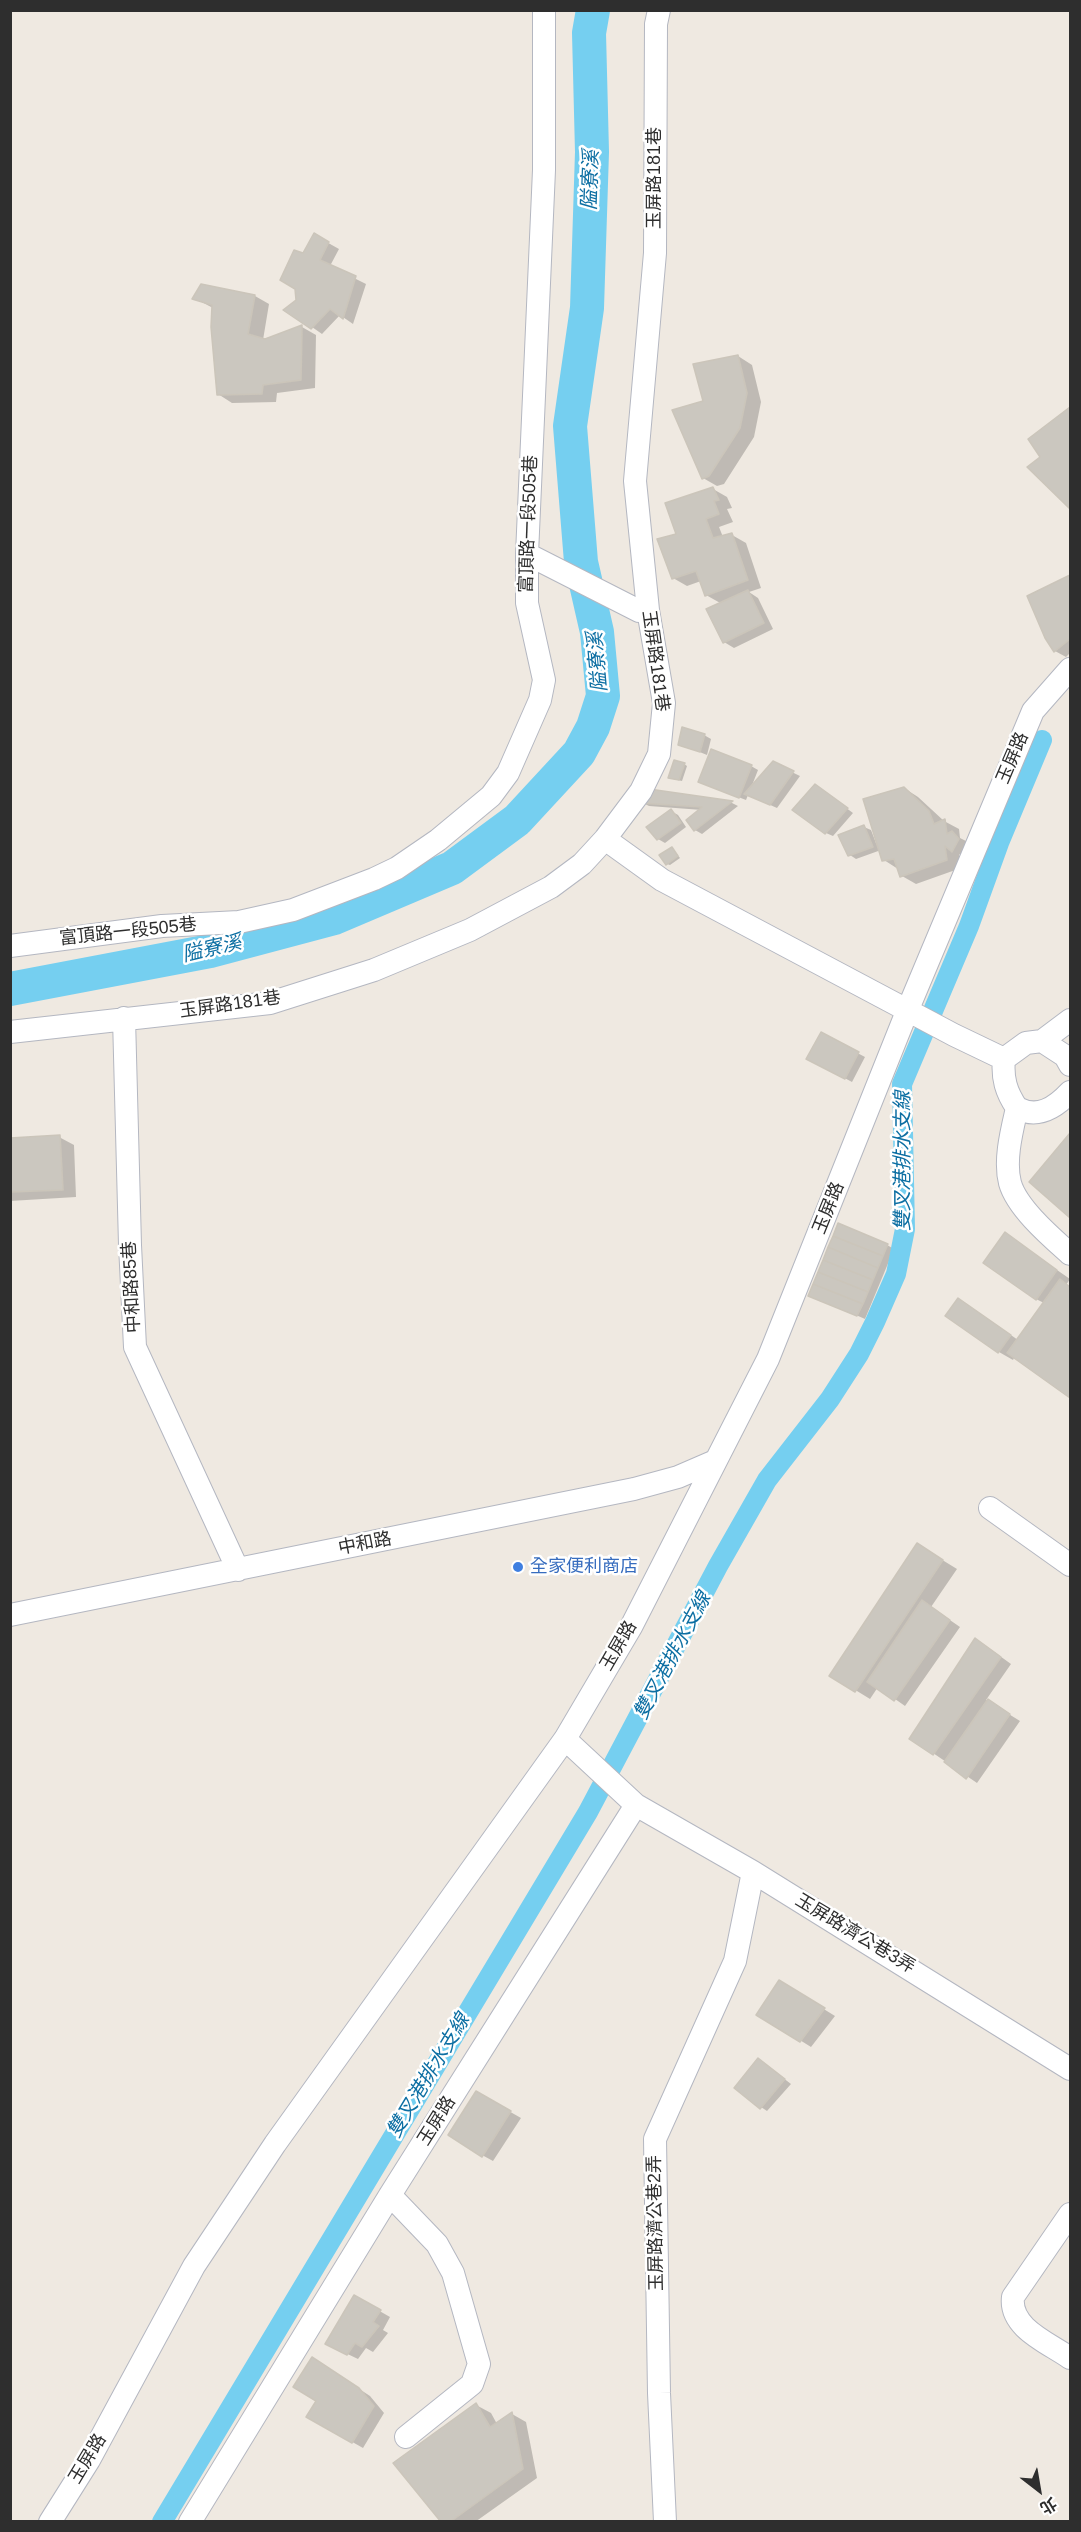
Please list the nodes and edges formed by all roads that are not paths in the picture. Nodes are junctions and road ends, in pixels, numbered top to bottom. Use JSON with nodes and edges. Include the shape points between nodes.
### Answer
{"nodes":[{"id":1,"x":544,"y":10,"type":"edge"},
{"id":2,"x":659,"y":10,"type":"edge"},
{"id":3,"x":534,"y":558,"type":"junction"},
{"id":4,"x":644,"y":611,"type":"junction"},
{"id":5,"x":1071,"y":669,"type":"edge"},
{"id":6,"x":605,"y":839,"type":"junction"},
{"id":7,"x":10,"y":946,"type":"edge"},
{"id":8,"x":908,"y":1009,"type":"junction"},
{"id":9,"x":124,"y":1018,"type":"junction"},
{"id":10,"x":1071,"y":1020,"type":"edge"},
{"id":11,"x":10,"y":1032,"type":"edge"},
{"id":12,"x":1042,"y":1041,"type":"junction"},
{"id":13,"x":1004,"y":1059,"type":"junction"},
{"id":14,"x":1071,"y":1065,"type":"edge"},
{"id":15,"x":1071,"y":1092,"type":"edge"},
{"id":16,"x":1017,"y":1107,"type":"junction"},
{"id":17,"x":1071,"y":1254,"type":"edge"},
{"id":18,"x":715,"y":1461,"type":"junction"},
{"id":19,"x":990,"y":1508,"type":"dead end"},
{"id":20,"x":1069,"y":1560,"type":"edge"},
{"id":21,"x":238,"y":1570,"type":"junction"},
{"id":22,"x":10,"y":1615,"type":"edge"},
{"id":23,"x":565,"y":1739,"type":"junction"},
{"id":24,"x":636,"y":1805,"type":"junction"},
{"id":25,"x":753,"y":1872,"type":"junction"},
{"id":26,"x":1071,"y":2069,"type":"edge"},
{"id":27,"x":390,"y":2195,"type":"junction"},
{"id":28,"x":1071,"y":2214,"type":"edge"},
{"id":29,"x":1071,"y":2358,"type":"edge"},
{"id":30,"x":406,"y":2437,"type":"dead end"},
{"id":31,"x":50,"y":2522,"type":"edge"},
{"id":32,"x":190,"y":2522,"type":"edge"},
{"id":33,"x":665,"y":2522,"type":"edge"}],
"edges":[{"from":1,"to":3,"type":"street","name":"富頂路一段505巷"},
{"from":2,"to":4,"type":"street","name":"玉屏路181巷","via":[[655,253],[635,481]]},
{"from":3,"to":4,"type":"street"},
{"from":3,"to":7,"type":"street","name":"富頂路一段505巷","via":[[527,603],[544,680],[540,700],[525,739],[502,780],[484,802],[438,840],[398,868],[293,910],[239,922],[162,926]]},
{"from":4,"to":6,"type":"street","name":"玉屏路181巷","via":[[664,703],[661,744],[652,771]]},
{"from":5,"to":8,"type":"street","name":"玉屏路","via":[[1033,711]]},
{"from":6,"to":8,"type":"street","via":[[662,880]]},
{"from":6,"to":9,"type":"street","name":"玉屏路181巷","via":[[582,864],[551,887],[470,930],[374,970],[270,1003]]},
{"from":8,"to":13,"type":"street"},
{"from":8,"to":18,"type":"street","name":"玉屏路","via":[[768,1359]]},
{"from":9,"to":11,"type":"street","name":"玉屏路181巷"},
{"from":9,"to":21,"type":"street","name":"中和路85巷","via":[[135,1347]]},
{"from":10,"to":12,"type":"street"},
{"from":12,"to":13,"type":"street","via":[[1026,1043]]},
{"from":12,"to":14,"type":"street","via":[[1065,1056]]},
{"from":13,"to":16,"type":"street","via":[[1008,1094]]},
{"from":15,"to":16,"type":"street","via":[[1043,1112],[1027,1113]]},
{"from":16,"to":17,"type":"street","via":[[1009,1143],[1010,1183],[1031,1218]]},
{"from":18,"to":21,"type":"street","name":"中和路","via":[[678,1477],[634,1489]]},
{"from":18,"to":23,"type":"street","name":"玉屏路","via":[[631,1627]]},
{"from":19,"to":20,"type":"street"},
{"from":21,"to":22,"type":"street","name":"中和路"},
{"from":23,"to":24,"type":"street"},
{"from":23,"to":31,"type":"street","name":"玉屏路","via":[[275,2144],[194,2266],[89,2460]]},
{"from":24,"to":25,"type":"street","name":"玉屏路濟公巷3弄"},
{"from":24,"to":27,"type":"street","name":"玉屏路"},
{"from":25,"to":26,"type":"street","name":"玉屏路濟公巷3弄"},
{"from":25,"to":33,"type":"street","name":"玉屏路濟公巷2弄","via":[[735,1960],[655,2139]]},
{"from":27,"to":30,"type":"street","via":[[436,2244],[453,2273],[479,2364],[472,2384]]},
{"from":27,"to":32,"type":"street","name":"玉屏路"},
{"from":28,"to":29,"type":"street","via":[[1013,2297],[1014,2313],[1021,2325]]}]}
